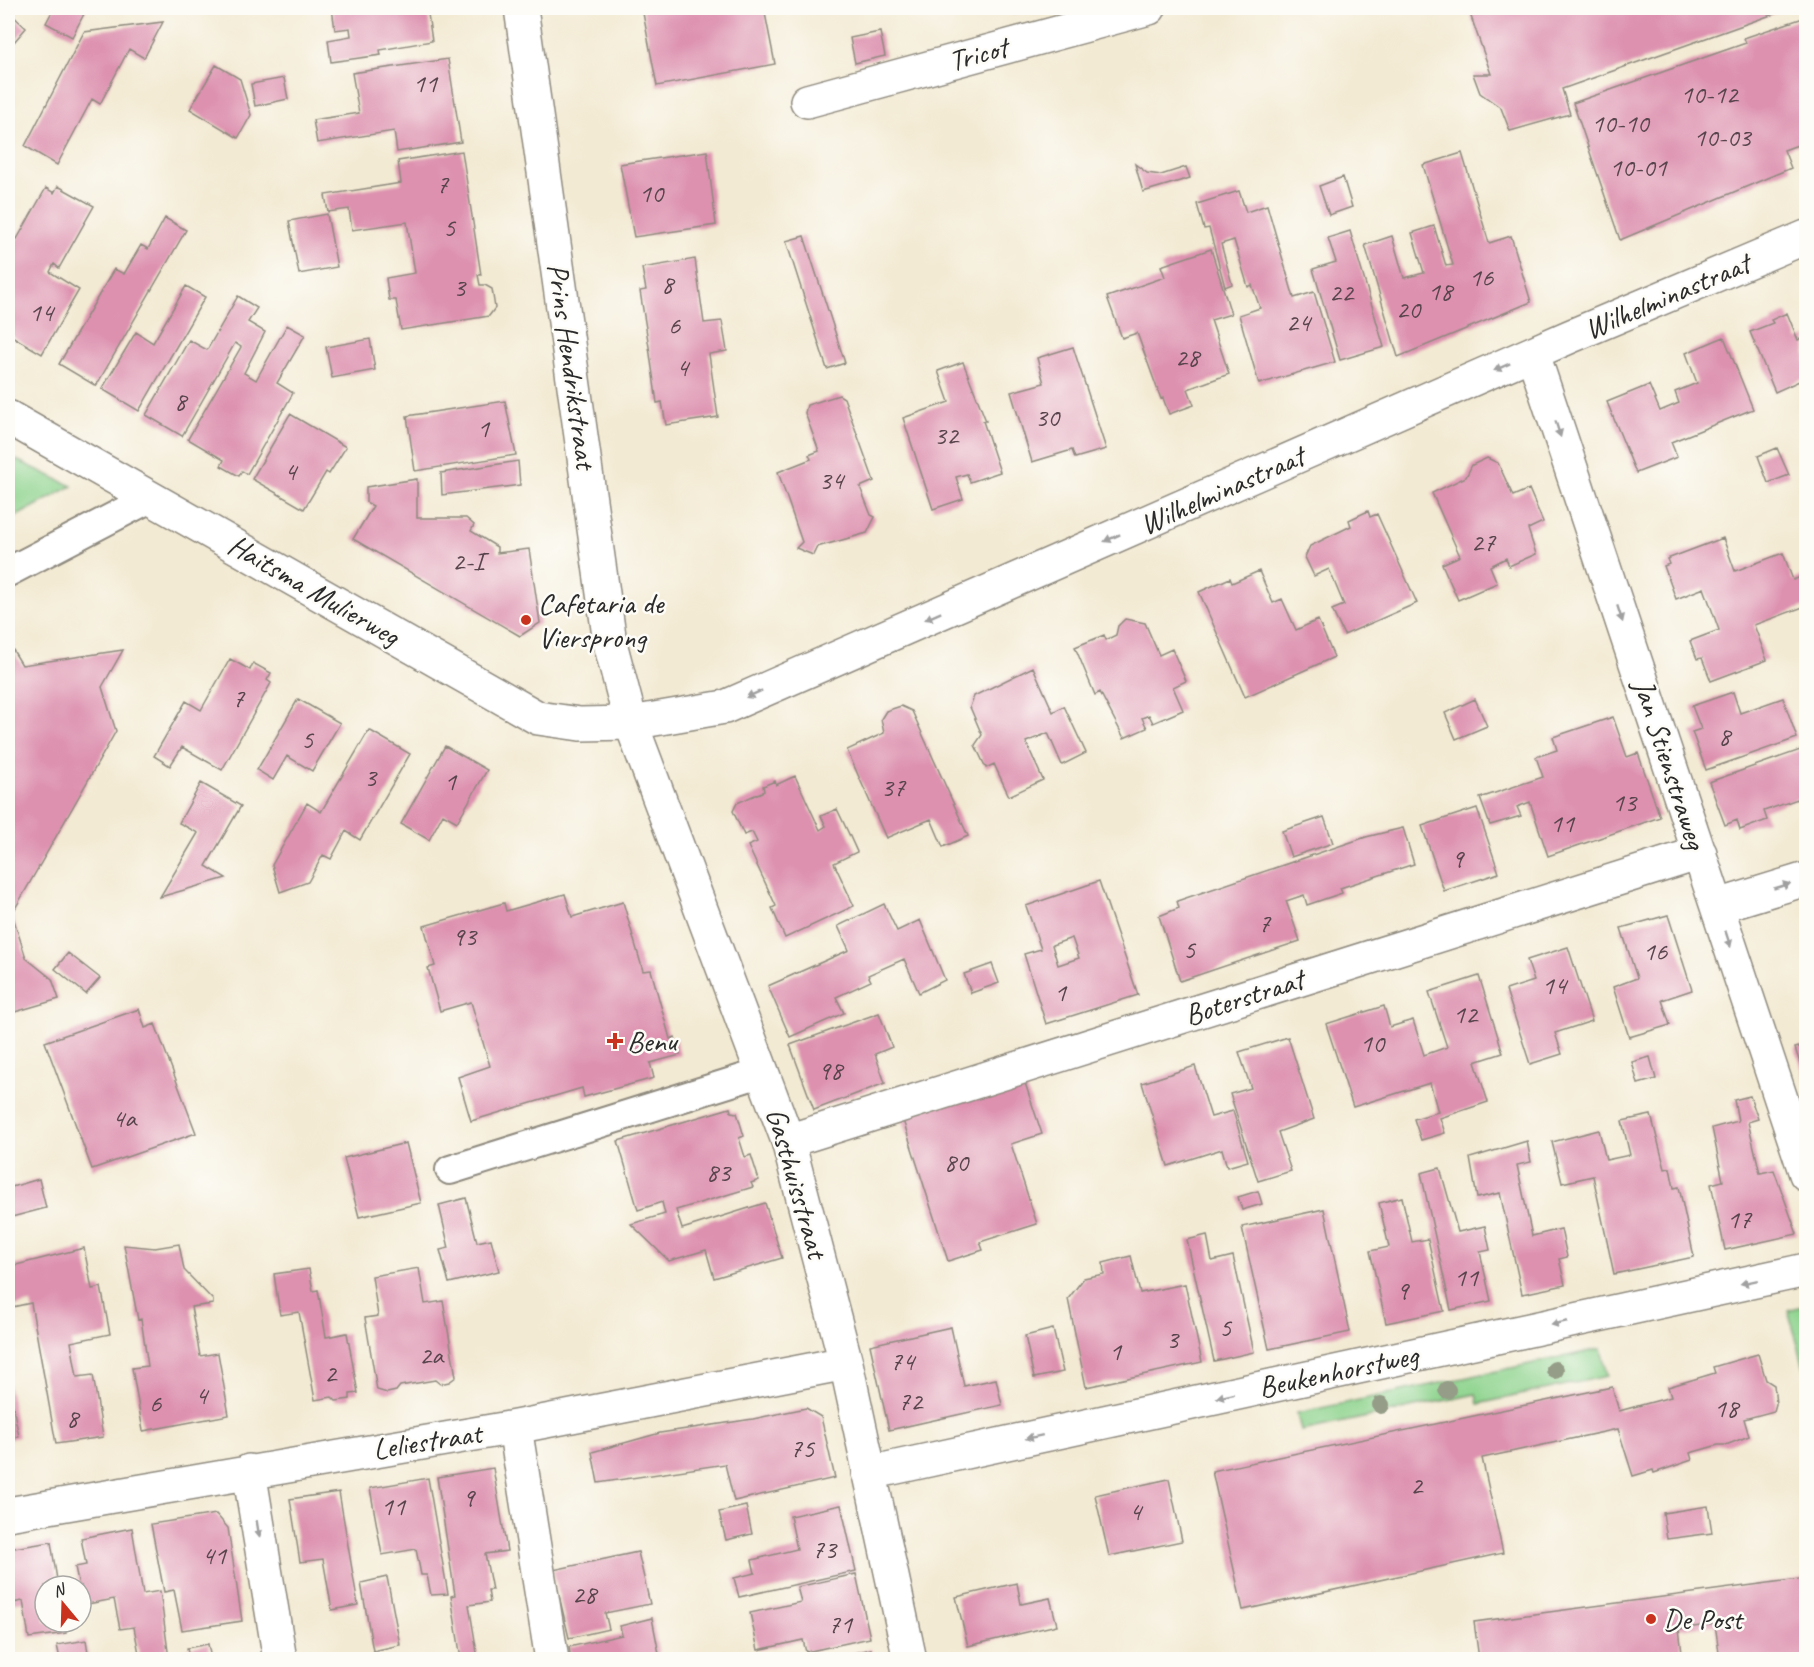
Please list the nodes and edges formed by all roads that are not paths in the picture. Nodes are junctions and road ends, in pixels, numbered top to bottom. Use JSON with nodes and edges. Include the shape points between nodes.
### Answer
{"nodes":[{"id":1,"x":520,"y":8,"type":"edge"},
{"id":2,"x":1149,"y":8,"type":"edge"},
{"id":3,"x":807,"y":101,"type":"dead end"},
{"id":4,"x":1806,"y":237,"type":"edge"},
{"id":5,"x":1533,"y":354,"type":"junction"},
{"id":6,"x":8,"y":417,"type":"edge"},
{"id":7,"x":152,"y":497,"type":"junction"},
{"id":8,"x":8,"y":572,"type":"edge"},
{"id":9,"x":631,"y":723,"type":"junction"},
{"id":10,"x":1700,"y":853,"type":"junction"},
{"id":11,"x":1806,"y":879,"type":"edge"},
{"id":12,"x":1718,"y":906,"type":"junction"},
{"id":13,"x":764,"y":1072,"type":"junction"},
{"id":14,"x":788,"y":1141,"type":"junction"},
{"id":15,"x":450,"y":1170,"type":"dead end"},
{"id":16,"x":1806,"y":1174,"type":"edge"},
{"id":17,"x":1806,"y":1270,"type":"edge"},
{"id":18,"x":846,"y":1363,"type":"junction"},
{"id":19,"x":515,"y":1427,"type":"junction"},
{"id":20,"x":249,"y":1471,"type":"junction"},
{"id":21,"x":869,"y":1473,"type":"junction"},
{"id":22,"x":8,"y":1515,"type":"edge"},
{"id":23,"x":279,"y":1659,"type":"edge"},
{"id":24,"x":552,"y":1659,"type":"edge"},
{"id":25,"x":910,"y":1659,"type":"edge"}],
"edges":[{"from":1,"to":9,"type":"street","name":"Prins Hendrikstraat","via":[[610,643]]},
{"from":2,"to":3,"type":"street","name":"Tricot"},
{"from":4,"to":5,"type":"street","name":"Wilhelminastraat"},
{"from":5,"to":9,"type":"street","name":"Wilhelminastraat","one_way":true,"via":[[725,707]]},
{"from":5,"to":10,"type":"street","name":"Jan Stienstraweg","one_way":true},
{"from":6,"to":7,"type":"street","name":"Haitsma Mulierweg"},
{"from":7,"to":8,"type":"lane"},
{"from":7,"to":9,"type":"street","name":"Haitsma Mulierweg","via":[[538,718],[580,724]]},
{"from":9,"to":13,"type":"street","name":"Gasthuisstraat"},
{"from":10,"to":12,"type":"street","name":"Jan Stienstraweg"},
{"from":10,"to":14,"type":"street","name":"Boterstraat"},
{"from":12,"to":11,"type":"street","one_way":true},
{"from":12,"to":16,"type":"street","name":"Jan Stienstraweg","one_way":true},
{"from":13,"to":14,"type":"street","name":"Gasthuisstraat"},
{"from":13,"to":15,"type":"lane"},
{"from":14,"to":18,"type":"street","name":"Gasthuisstraat"},
{"from":17,"to":21,"type":"street","name":"Beukenhorstweg","one_way":true},
{"from":18,"to":19,"type":"street","name":"Leliestraat"},
{"from":18,"to":21,"type":"street","name":"Gasthuisstraat"},
{"from":19,"to":20,"type":"street","name":"Leliestraat"},
{"from":19,"to":24,"type":"street"},
{"from":20,"to":22,"type":"street","name":"Leliestraat"},
{"from":20,"to":23,"type":"street","one_way":true},
{"from":21,"to":25,"type":"street","name":"Gasthuisstraat"}]}
